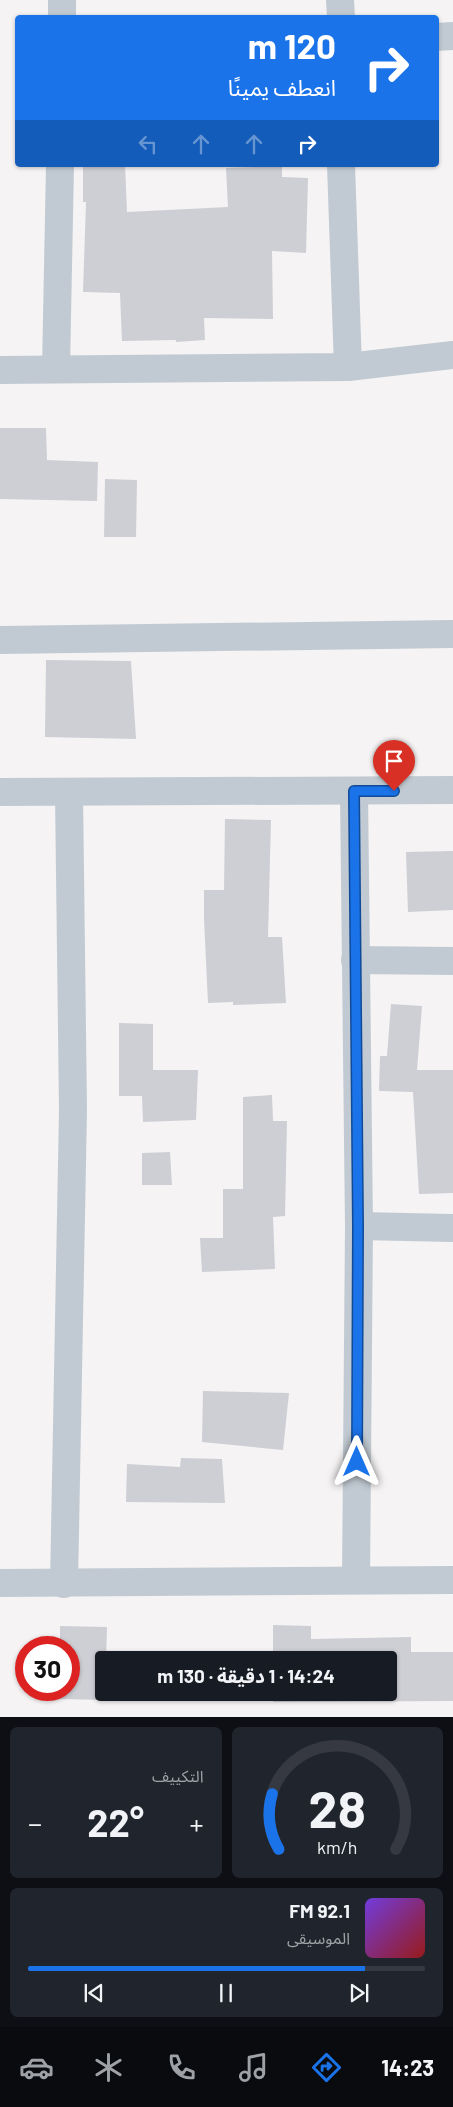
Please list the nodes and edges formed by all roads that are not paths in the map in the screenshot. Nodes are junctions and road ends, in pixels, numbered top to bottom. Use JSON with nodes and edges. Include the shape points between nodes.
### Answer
{"nodes":[{"id":1,"x":62,"y":0,"type":"edge"},
{"id":2,"x":340,"y":0,"type":"edge"},
{"id":3,"x":62,"y":15,"type":"edge"},
{"id":4,"x":341,"y":15,"type":"edge"},
{"id":5,"x":453,"y":36,"type":"edge"},
{"id":6,"x":439,"y":37,"type":"edge"},
{"id":7,"x":60,"y":167,"type":"edge"},
{"id":8,"x":341,"y":167,"type":"edge"},
{"id":9,"x":453,"y":355,"type":"edge"},
{"id":10,"x":348,"y":367,"type":"junction"},
{"id":11,"x":56,"y":369,"type":"junction"},
{"id":12,"x":0,"y":370,"type":"edge"},
{"id":13,"x":453,"y":634,"type":"edge"},
{"id":14,"x":0,"y":640,"type":"edge"},
{"id":15,"x":453,"y":790,"type":"edge"},
{"id":16,"x":354,"y":791,"type":"junction"},
{"id":17,"x":0,"y":792,"type":"edge"},
{"id":18,"x":69,"y":793,"type":"junction"},
{"id":19,"x":355,"y":960,"type":"junction"},
{"id":20,"x":453,"y":961,"type":"edge"},
{"id":21,"x":358,"y":1226,"type":"junction"},
{"id":22,"x":453,"y":1228,"type":"edge"},
{"id":23,"x":356,"y":1580,"type":"junction"},
{"id":24,"x":453,"y":1580,"type":"edge"},
{"id":25,"x":0,"y":1584,"type":"edge"},
{"id":26,"x":64,"y":1584,"type":"junction"}],
"edges":[{"from":1,"to":3,"type":"street"},
{"from":2,"to":4,"type":"street"},
{"from":5,"to":6,"type":"street"},
{"from":7,"to":11,"type":"street"},
{"from":8,"to":10,"type":"street"},
{"from":9,"to":10,"type":"street"},
{"from":10,"to":11,"type":"street"},
{"from":11,"to":12,"type":"street"},
{"from":13,"to":14,"type":"street"},
{"from":15,"to":16,"type":"street"},
{"from":16,"to":18,"type":"street"},
{"from":16,"to":19,"type":"street"},
{"from":17,"to":18,"type":"street"},
{"from":18,"to":26,"type":"street","via":[[73,1110]]},
{"from":19,"to":20,"type":"street"},
{"from":19,"to":21,"type":"street"},
{"from":21,"to":22,"type":"street"},
{"from":21,"to":23,"type":"street"},
{"from":23,"to":24,"type":"street"},
{"from":23,"to":26,"type":"street"},
{"from":25,"to":26,"type":"street"}]}
